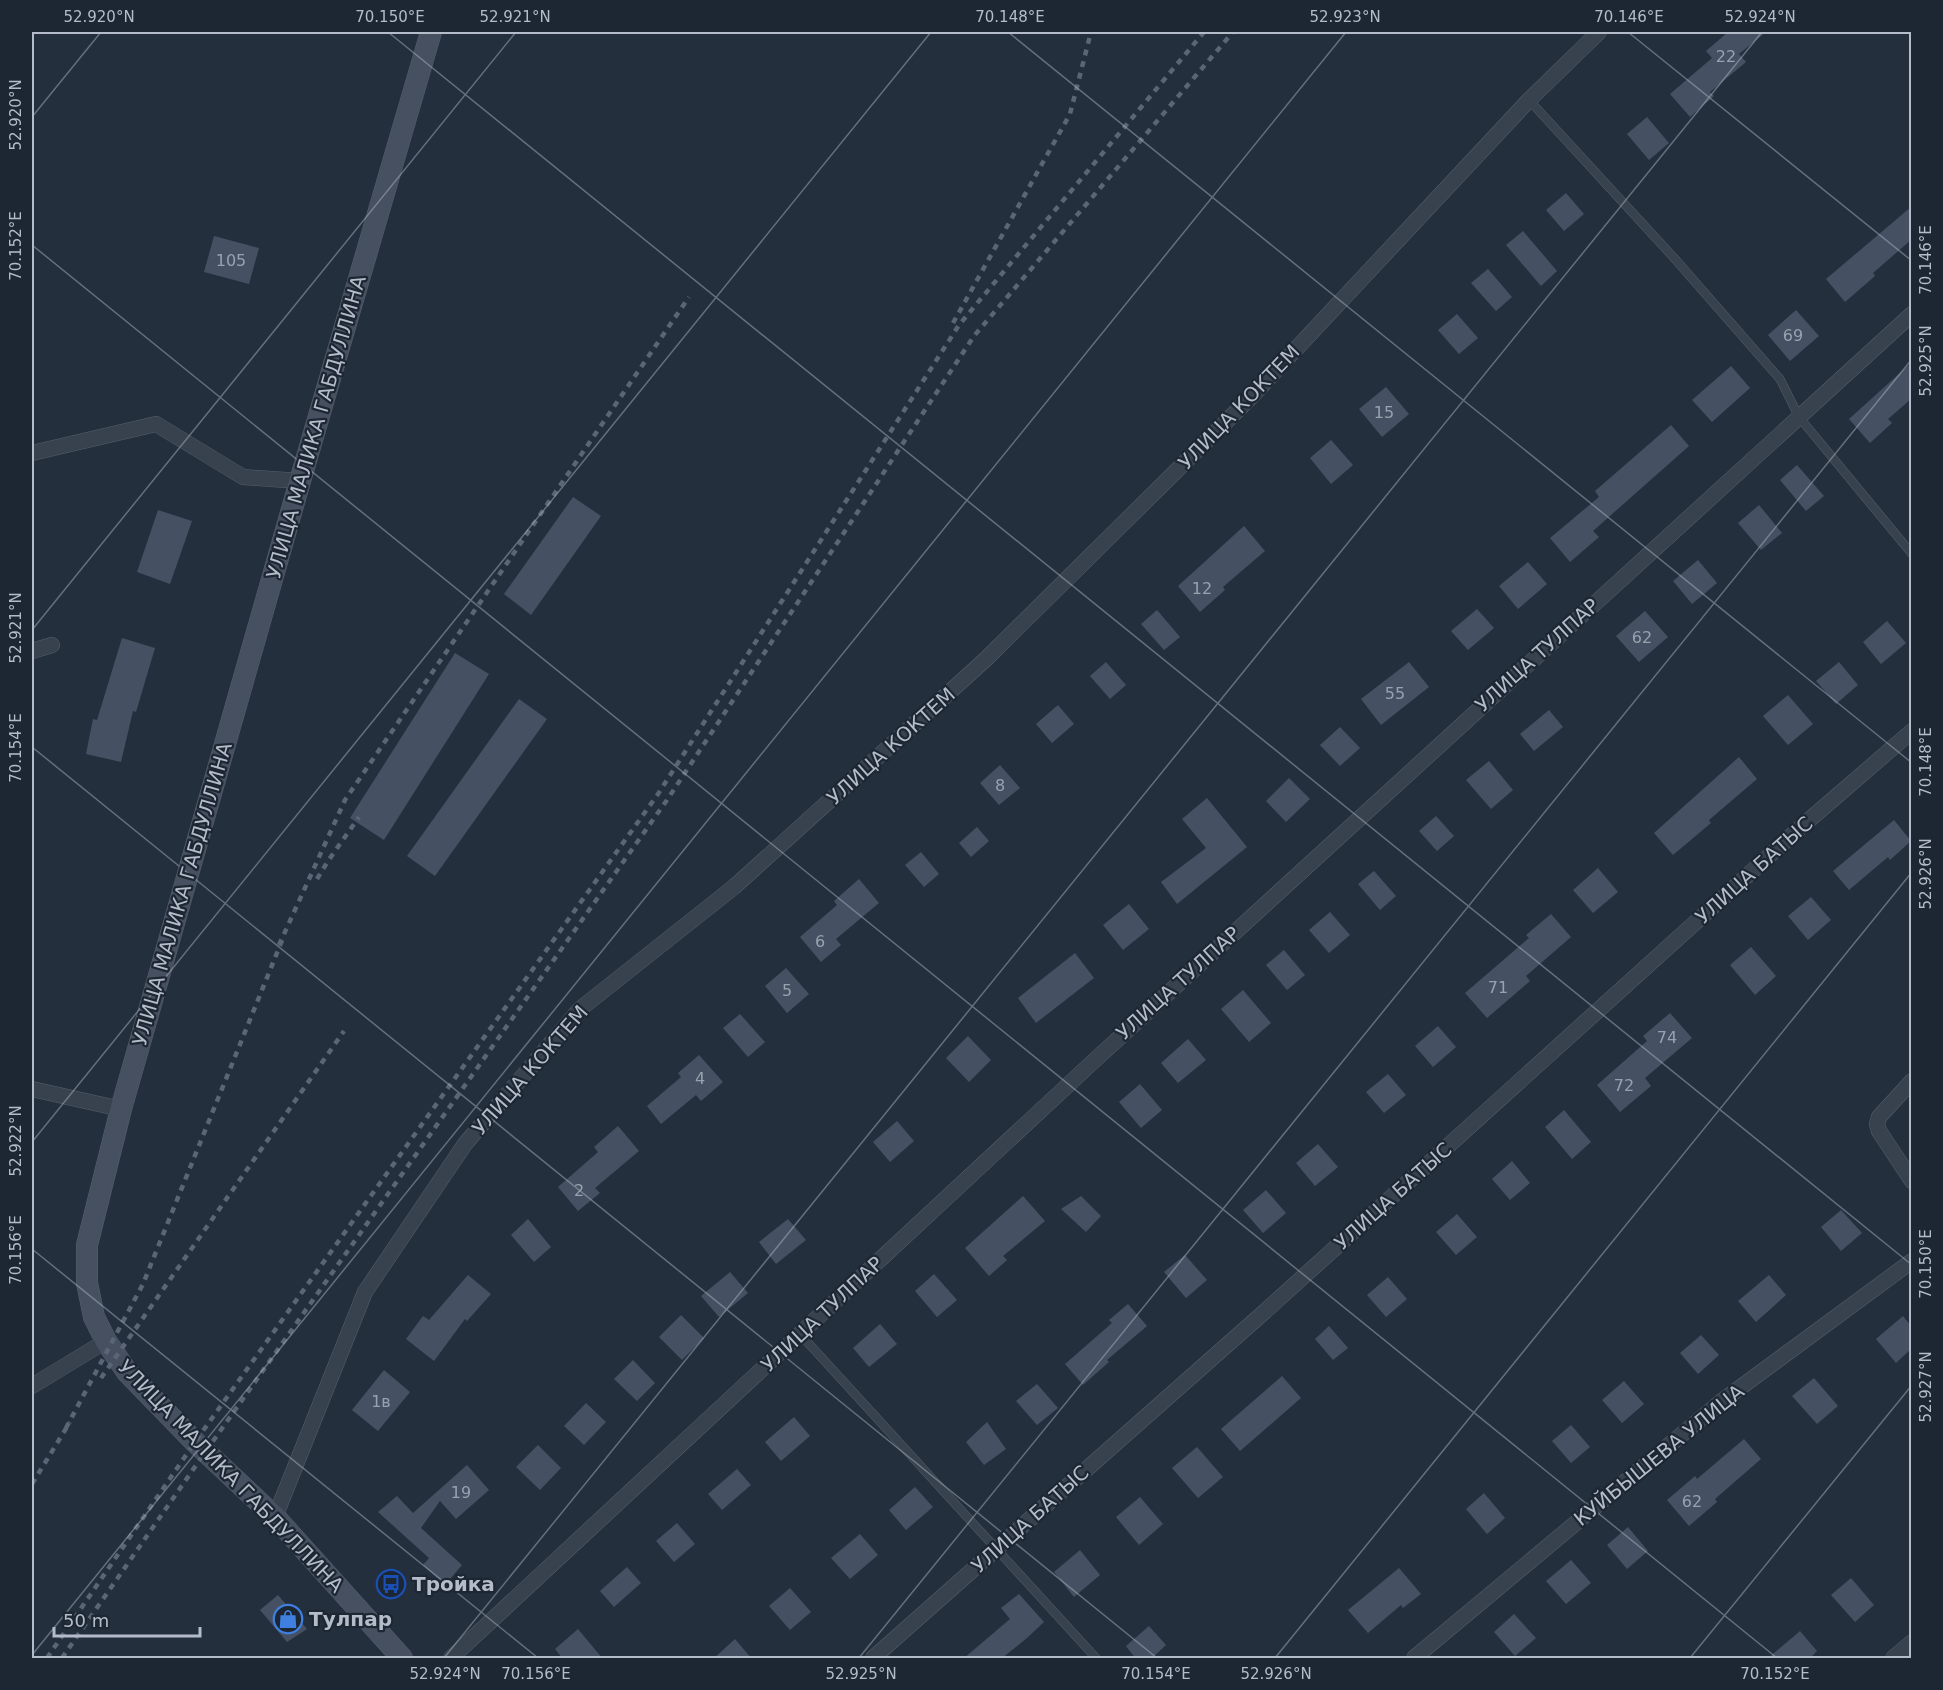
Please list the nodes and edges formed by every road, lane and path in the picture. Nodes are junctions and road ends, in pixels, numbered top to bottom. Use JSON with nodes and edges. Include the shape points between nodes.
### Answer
{"nodes":[{"id":1,"x":431,"y":32,"type":"edge"},
{"id":2,"x":1599,"y":32,"type":"edge"},
{"id":3,"x":1529,"y":100,"type":"junction"},
{"id":4,"x":1911,"y":314,"type":"edge"},
{"id":5,"x":1799,"y":417,"type":"junction"},
{"id":6,"x":32,"y":453,"type":"edge"},
{"id":7,"x":300,"y":481,"type":"junction"},
{"id":8,"x":1911,"y":554,"type":"edge"},
{"id":9,"x":52,"y":645,"type":"dead end"},
{"id":10,"x":32,"y":651,"type":"edge"},
{"id":11,"x":1911,"y":731,"type":"edge"},
{"id":12,"x":1911,"y":1081,"type":"edge"},
{"id":13,"x":32,"y":1089,"type":"edge"},
{"id":14,"x":121,"y":1109,"type":"junction"},
{"id":15,"x":1911,"y":1181,"type":"edge"},
{"id":16,"x":1911,"y":1261,"type":"edge"},
{"id":17,"x":800,"y":1334,"type":"junction"},
{"id":18,"x":106,"y":1341,"type":"junction"},
{"id":19,"x":33,"y":1388,"type":"edge"},
{"id":20,"x":275,"y":1517,"type":"junction"},
{"id":21,"x":995,"y":1550,"type":"junction"},
{"id":22,"x":1911,"y":1642,"type":"edge"},
{"id":23,"x":402,"y":1659,"type":"edge"},
{"id":24,"x":451,"y":1659,"type":"edge"},
{"id":25,"x":873,"y":1659,"type":"edge"},
{"id":26,"x":1096,"y":1659,"type":"edge"},
{"id":27,"x":1414,"y":1659,"type":"edge"},
{"id":28,"x":1893,"y":1659,"type":"edge"}],
"edges":[{"from":1,"to":7,"type":"main road","name":"УЛИЦА МАЛИКА ГАБДУЛЛИНА"},
{"from":2,"to":3,"type":"street","name":"УЛИЦА КОКТЕМ"},
{"from":3,"to":5,"type":"lane","via":[[1780,379]]},
{"from":3,"to":20,"type":"street","name":"УЛИЦА КОКТЕМ","via":[[1253,395],[986,659],[734,887],[580,1009],[465,1144],[365,1292]]},
{"from":4,"to":5,"type":"street","name":"УЛИЦА ТУЛПАР"},
{"from":5,"to":8,"type":"lane"},
{"from":5,"to":17,"type":"street","name":"УЛИЦА ТУЛПАР"},
{"from":6,"to":7,"type":"street","via":[[156,424],[243,477]]},
{"from":7,"to":14,"type":"main road","name":"УЛИЦА МАЛИКА ГАБДУЛЛИНА"},
{"from":9,"to":10,"type":"street"},
{"from":11,"to":21,"type":"street","name":"УЛИЦА БАТЫС"},
{"from":12,"to":15,"type":"street","via":[[1877,1124]]},
{"from":13,"to":14,"type":"street"},
{"from":14,"to":18,"type":"main road","name":"УЛИЦА МАЛИКА ГАБДУЛЛИНА","via":[[87,1245],[87,1283],[94,1317]]},
{"from":16,"to":27,"type":"street","name":"КУЙБЫШЕВА УЛИЦА","via":[[1722,1401]]},
{"from":17,"to":21,"type":"lane"},
{"from":17,"to":24,"type":"street","name":"УЛИЦА ТУЛПАР"},
{"from":18,"to":19,"type":"street"},
{"from":18,"to":20,"type":"main road","name":"УЛИЦА МАЛИКА ГАБДУЛЛИНА","via":[[127,1372],[195,1443]]},
{"from":20,"to":23,"type":"main road","name":"УЛИЦА МАЛИКА ГАБДУЛЛИНА"},
{"from":21,"to":25,"type":"street","name":"УЛИЦА БАТЫС"},
{"from":21,"to":26,"type":"lane"},
{"from":22,"to":28,"type":"street"}]}
